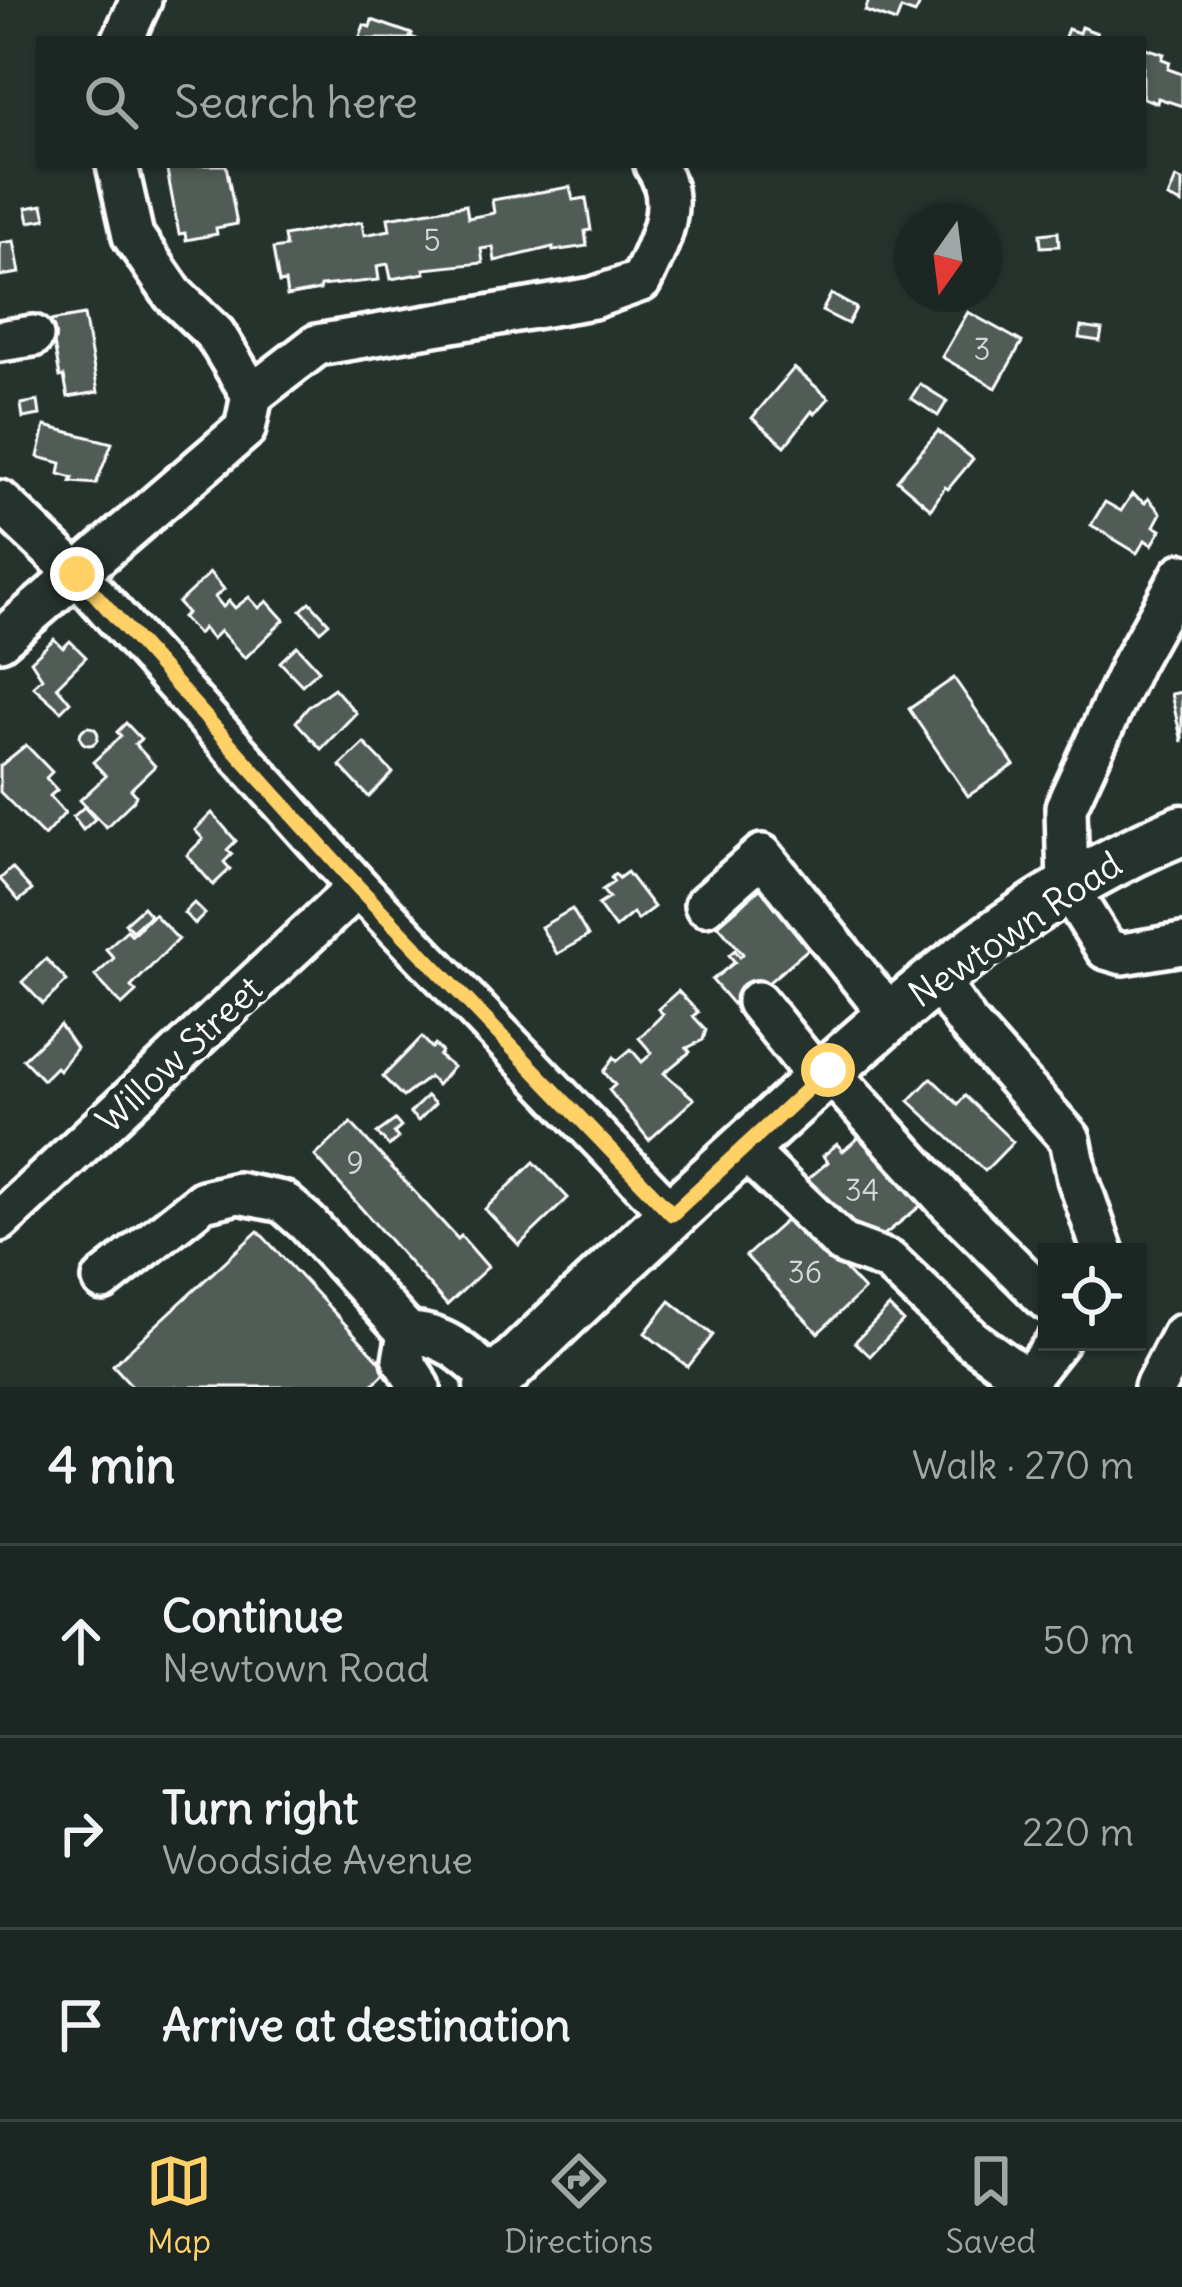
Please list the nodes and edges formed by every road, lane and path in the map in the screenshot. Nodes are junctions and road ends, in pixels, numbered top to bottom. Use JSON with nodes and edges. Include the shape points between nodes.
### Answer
{"nodes":[{"id":1,"x":141,"y":0,"type":"edge"},
{"id":2,"x":124,"y":36,"type":"edge"},
{"id":3,"x":118,"y":168,"type":"edge"},
{"id":4,"x":657,"y":168,"type":"edge"},
{"id":5,"x":251,"y":395,"type":"junction"},
{"id":6,"x":0,"y":501,"type":"edge"},
{"id":7,"x":77,"y":574,"type":"junction"},
{"id":8,"x":1182,"y":574,"type":"edge"},
{"id":9,"x":0,"y":640,"type":"edge"},
{"id":10,"x":1182,"y":830,"type":"edge"},
{"id":11,"x":358,"y":887,"type":"junction"},
{"id":12,"x":1068,"y":888,"type":"junction"},
{"id":13,"x":705,"y":905,"type":"dead end"},
{"id":14,"x":1182,"y":944,"type":"edge"},
{"id":15,"x":935,"y":977,"type":"junction"},
{"id":16,"x":757,"y":1002,"type":"dead end"},
{"id":17,"x":890,"y":1015,"type":"junction"},
{"id":18,"x":824,"y":1074,"type":"junction"},
{"id":19,"x":743,"y":1148,"type":"junction"},
{"id":20,"x":672,"y":1214,"type":"junction"},
{"id":21,"x":0,"y":1221,"type":"edge"},
{"id":22,"x":1100,"y":1243,"type":"edge"},
{"id":23,"x":103,"y":1280,"type":"dead end"},
{"id":24,"x":1038,"y":1291,"type":"edge"},
{"id":25,"x":408,"y":1333,"type":"junction"},
{"id":26,"x":1050,"y":1351,"type":"edge"},
{"id":27,"x":491,"y":1384,"type":"edge"},
{"id":28,"x":420,"y":1387,"type":"edge"}],
"edges":[{"from":1,"to":2,"type":"street"},
{"from":3,"to":5,"type":"street","via":[[133,236],[172,294],[215,334]]},
{"from":4,"to":5,"type":"street","via":[[669,200],[641,281],[593,298],[317,345]]},
{"from":5,"to":7,"type":"street","via":[[245,429]]},
{"from":6,"to":7,"type":"street"},
{"from":7,"to":9,"type":"street"},
{"from":7,"to":11,"type":"street"},
{"from":8,"to":12,"type":"street","via":[[1066,807]]},
{"from":10,"to":12,"type":"main road","name":"Newtown Road"},
{"from":11,"to":20,"type":"street"},
{"from":11,"to":21,"type":"street","name":"Willow Street"},
{"from":12,"to":14,"type":"street","via":[[1106,949],[1124,954]]},
{"from":12,"to":15,"type":"main road","name":"Newtown Road"},
{"from":13,"to":17,"type":"street","via":[[762,855]]},
{"from":15,"to":17,"type":"main road","name":"Newtown Road"},
{"from":15,"to":22,"type":"street","via":[[1070,1139]]},
{"from":16,"to":18,"type":"street"},
{"from":17,"to":18,"type":"main road","name":"Newtown Road"},
{"from":18,"to":19,"type":"main road","name":"Newtown Road"},
{"from":18,"to":24,"type":"street"},
{"from":19,"to":20,"type":"main road","name":"Newtown Road"},
{"from":19,"to":26,"type":"street","via":[[843,1244],[889,1261],[1019,1374],[1034,1371]]},
{"from":20,"to":27,"type":"main road","name":"Newtown Road"},
{"from":23,"to":25,"type":"street","via":[[203,1201],[238,1193],[283,1202]]},
{"from":25,"to":27,"type":"street","via":[[452,1343]]},
{"from":25,"to":28,"type":"street","via":[[403,1360]]}]}
